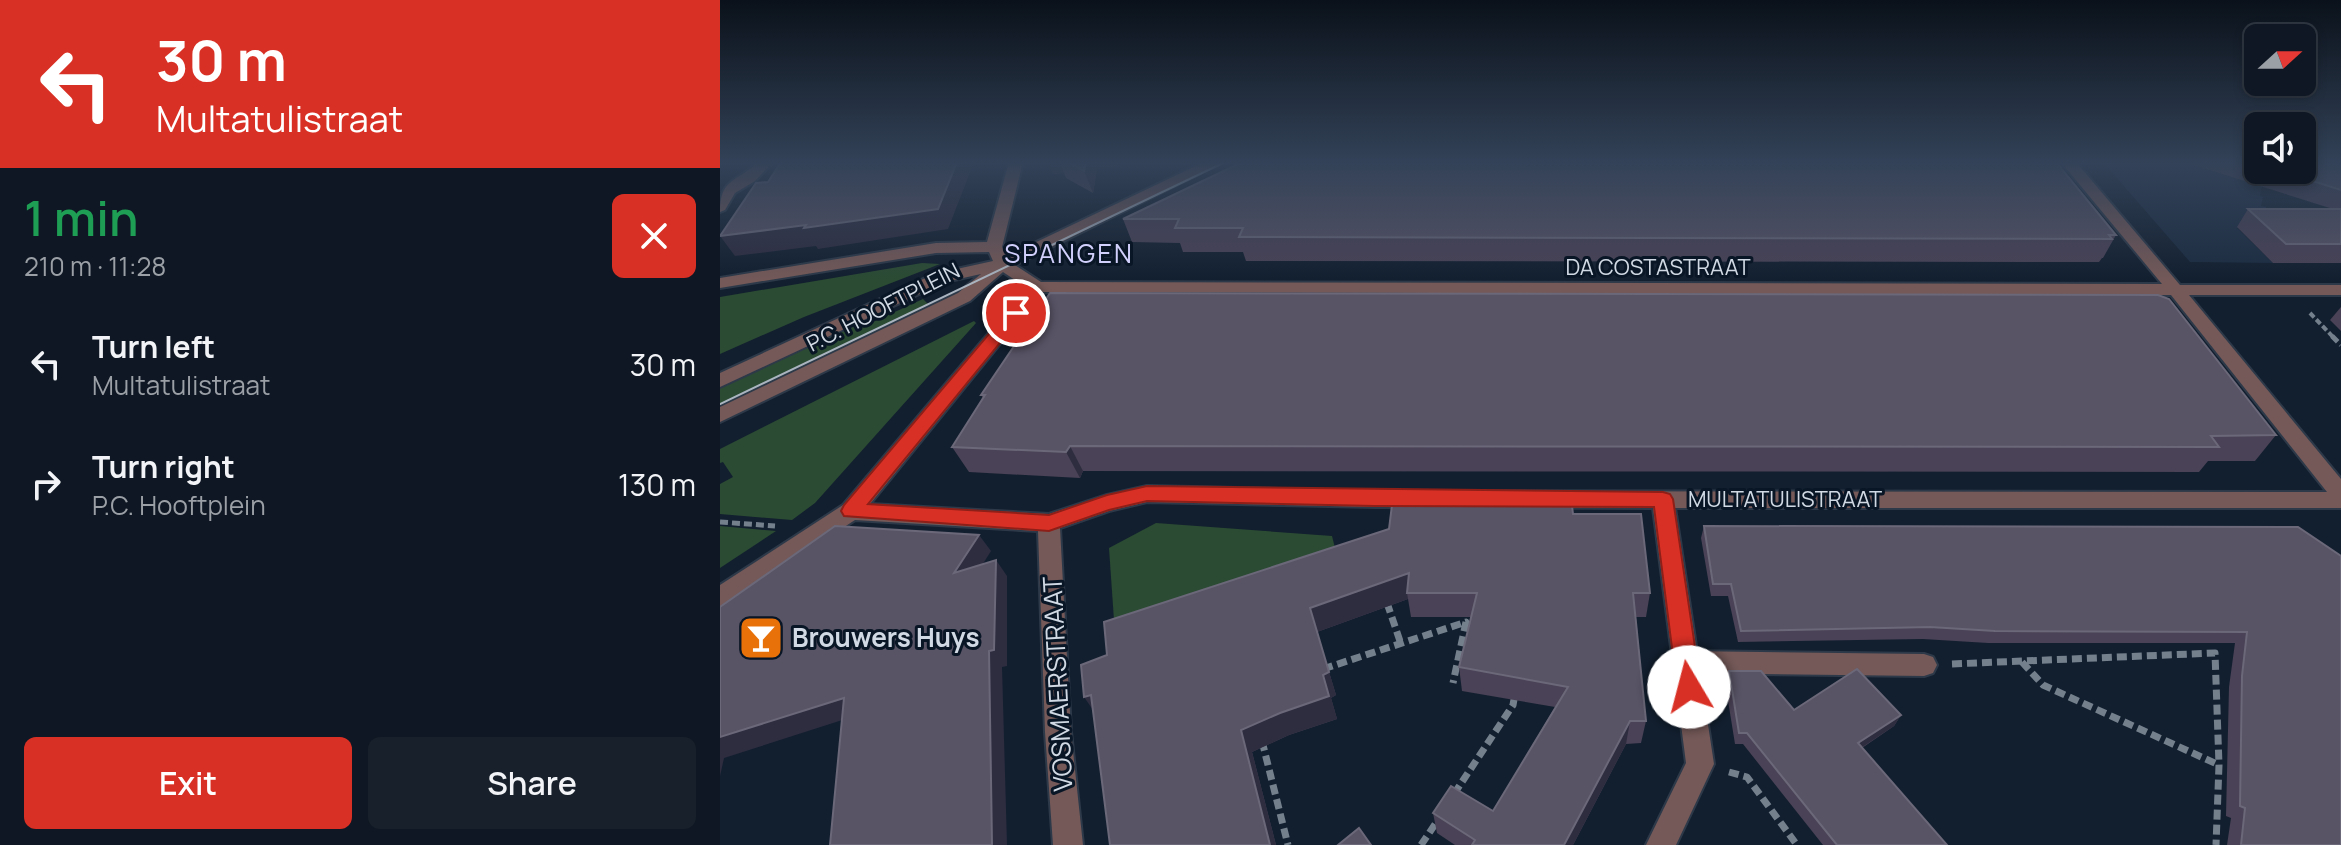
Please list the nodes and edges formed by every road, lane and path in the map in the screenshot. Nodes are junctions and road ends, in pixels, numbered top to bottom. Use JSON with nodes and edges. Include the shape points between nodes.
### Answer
{"nodes":[{"id":1,"x":1008,"y":201,"type":"edge"},
{"id":2,"x":1125,"y":201,"type":"edge"},
{"id":3,"x":2101,"y":201,"type":"edge"},
{"id":4,"x":998,"y":256,"type":"junction"},
{"id":5,"x":720,"y":283,"type":"edge"},
{"id":6,"x":1037,"y":287,"type":"junction"},
{"id":7,"x":2175,"y":289,"type":"junction"},
{"id":8,"x":2341,"y":290,"type":"edge"},
{"id":9,"x":720,"y":381,"type":"edge"},
{"id":10,"x":720,"y":415,"type":"edge"},
{"id":11,"x":2341,"y":494,"type":"edge"},
{"id":12,"x":1663,"y":499,"type":"junction"},
{"id":13,"x":2341,"y":500,"type":"edge"},
{"id":14,"x":851,"y":511,"type":"junction"},
{"id":15,"x":1049,"y":523,"type":"junction"},
{"id":16,"x":1383,"y":591,"type":"edge"},
{"id":17,"x":720,"y":598,"type":"edge"},
{"id":18,"x":1466,"y":622,"type":"junction"},
{"id":19,"x":1482,"y":624,"type":"edge"},
{"id":20,"x":1401,"y":644,"type":"junction"},
{"id":21,"x":2021,"y":661,"type":"junction"},
{"id":22,"x":1685,"y":662,"type":"junction"},
{"id":23,"x":1924,"y":665,"type":"joint"},
{"id":24,"x":1310,"y":674,"type":"edge"},
{"id":25,"x":1453,"y":683,"type":"dead end"},
{"id":26,"x":1516,"y":690,"type":"edge"},
{"id":27,"x":1261,"y":739,"type":"edge"},
{"id":28,"x":1700,"y":764,"type":"junction"},
{"id":29,"x":2219,"y":765,"type":"junction"},
{"id":30,"x":1068,"y":845,"type":"edge"},
{"id":31,"x":1288,"y":845,"type":"edge"},
{"id":32,"x":1421,"y":845,"type":"edge"},
{"id":33,"x":1661,"y":845,"type":"edge"},
{"id":34,"x":1797,"y":845,"type":"edge"},
{"id":35,"x":2216,"y":845,"type":"edge"}],
"edges":[{"from":1,"to":4,"type":"street"},
{"from":2,"to":4,"type":"street"},
{"from":3,"to":7,"type":"street"},
{"from":4,"to":5,"type":"street","name":"P.C. HOOFTPLEIN","via":[[936,248]]},
{"from":4,"to":6,"type":"street"},
{"from":4,"to":9,"type":"street","name":"P.C. HOOFTPLEIN"},
{"from":4,"to":10,"type":"street","name":"P.C. HOOFTPLEIN","via":[[964,297]]},
{"from":6,"to":7,"type":"street","name":"DA COSTASTRAAT"},
{"from":6,"to":14,"type":"street"},
{"from":7,"to":8,"type":"street","name":"DA COSTASTRAAT"},
{"from":7,"to":11,"type":"street"},
{"from":12,"to":13,"type":"street","name":"MULTATULISTRAAT"},
{"from":12,"to":15,"type":"street","name":"MULTATULISTRAAT","via":[[1147,494]]},
{"from":12,"to":22,"type":"street"},
{"from":14,"to":15,"type":"street","name":"MULTATULISTRAAT"},
{"from":14,"to":17,"type":"street"},
{"from":15,"to":30,"type":"street","name":"VOSMAERSTRAAT"},
{"from":16,"to":20,"type":"path"},
{"from":18,"to":19,"type":"path"},
{"from":18,"to":20,"type":"path"},
{"from":18,"to":25,"type":"path"},
{"from":20,"to":24,"type":"path"},
{"from":21,"to":23,"type":"path"},
{"from":21,"to":29,"type":"path","via":[[2043,685]]},
{"from":21,"to":29,"type":"path","via":[[2215,653]]},
{"from":22,"to":23,"type":"street"},
{"from":22,"to":28,"type":"street"},
{"from":26,"to":32,"type":"path","via":[[1513,705]]},
{"from":27,"to":31,"type":"path"},
{"from":28,"to":33,"type":"street"},
{"from":28,"to":34,"type":"path","via":[[1747,777]]},
{"from":29,"to":35,"type":"path"}]}
